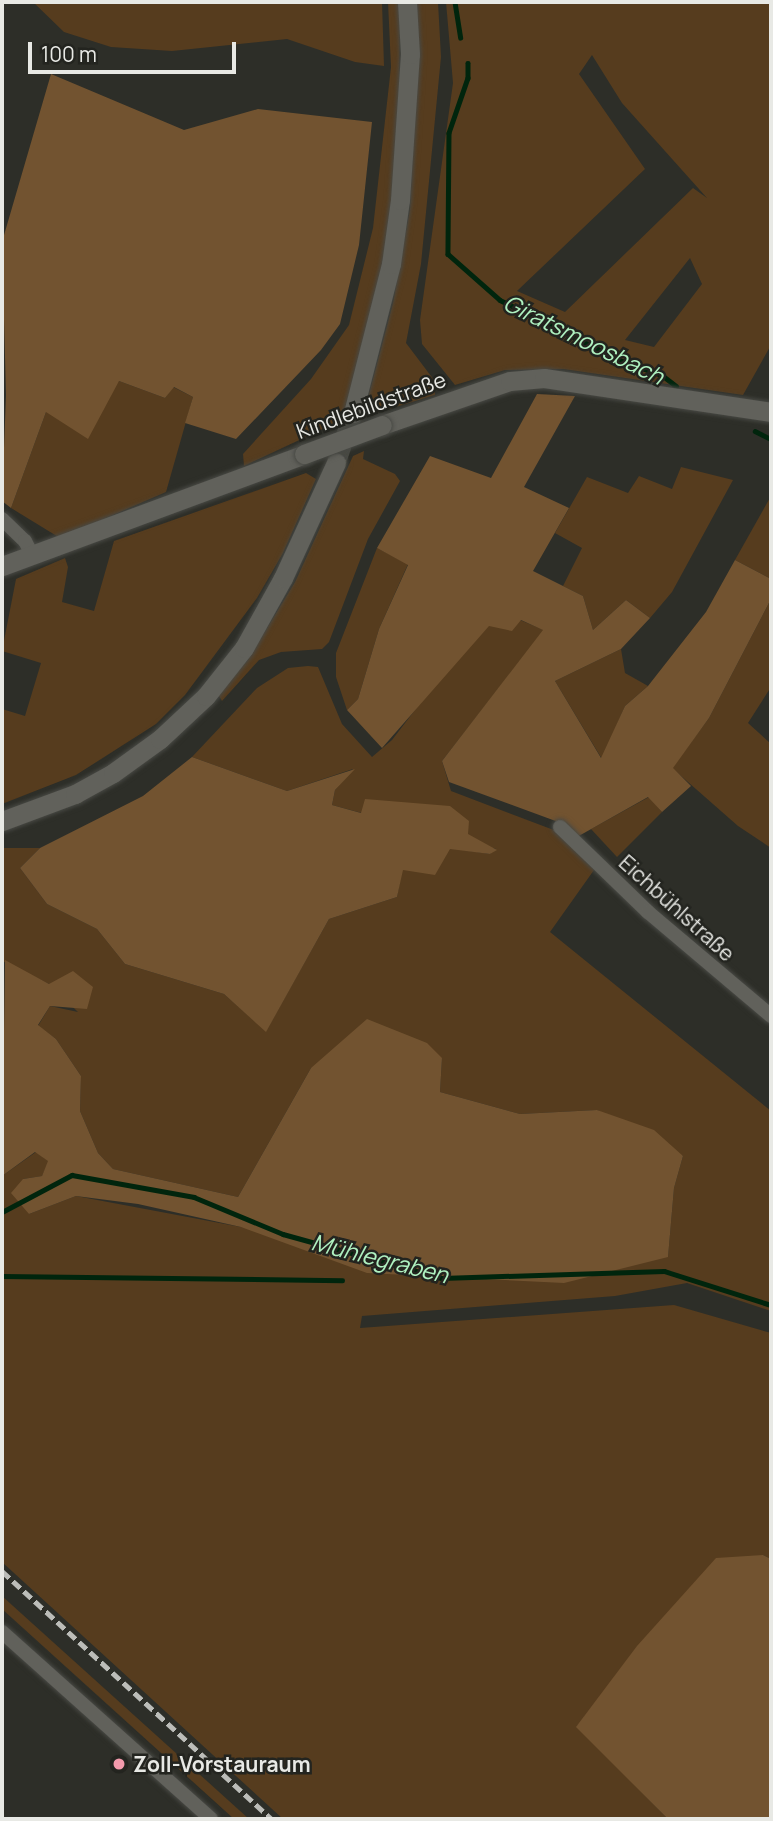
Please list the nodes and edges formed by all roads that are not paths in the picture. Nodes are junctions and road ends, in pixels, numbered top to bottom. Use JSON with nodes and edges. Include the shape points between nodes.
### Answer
{"nodes":[{"id":1,"x":407,"y":2,"type":"edge"},
{"id":2,"x":771,"y":412,"type":"edge"},
{"id":3,"x":353,"y":413,"type":"tunnel mouth"},
{"id":4,"x":335,"y":463,"type":"tunnel mouth"},
{"id":5,"x":2,"y":519,"type":"edge"},
{"id":6,"x":32,"y":555,"type":"junction"},
{"id":7,"x":2,"y":566,"type":"edge"},
{"id":8,"x":2,"y":821,"type":"edge"},
{"id":9,"x":559,"y":827,"type":"dead end"},
{"id":10,"x":771,"y":1016,"type":"edge"},
{"id":11,"x":2,"y":1632,"type":"edge"},
{"id":12,"x":211,"y":1819,"type":"edge"}],
"edges":[{"from":1,"to":3,"type":"main road","via":[[410,54],[400,200],[391,264]]},
{"from":2,"to":6,"type":"main road","name":"Kindlebildstraße","bridge":true,"via":[[544,378],[510,381]]},
{"from":4,"to":8,"type":"main road","via":[[283,578],[244,648],[206,696],[160,739],[113,773],[75,794]]},
{"from":5,"to":6,"type":"street","via":[[25,541]]},
{"from":6,"to":7,"type":"main road","name":"Kindlebildstraße"},
{"from":9,"to":10,"type":"street","name":"Eichbühlstraße","via":[[648,912]]},
{"from":11,"to":12,"type":"street"}]}
